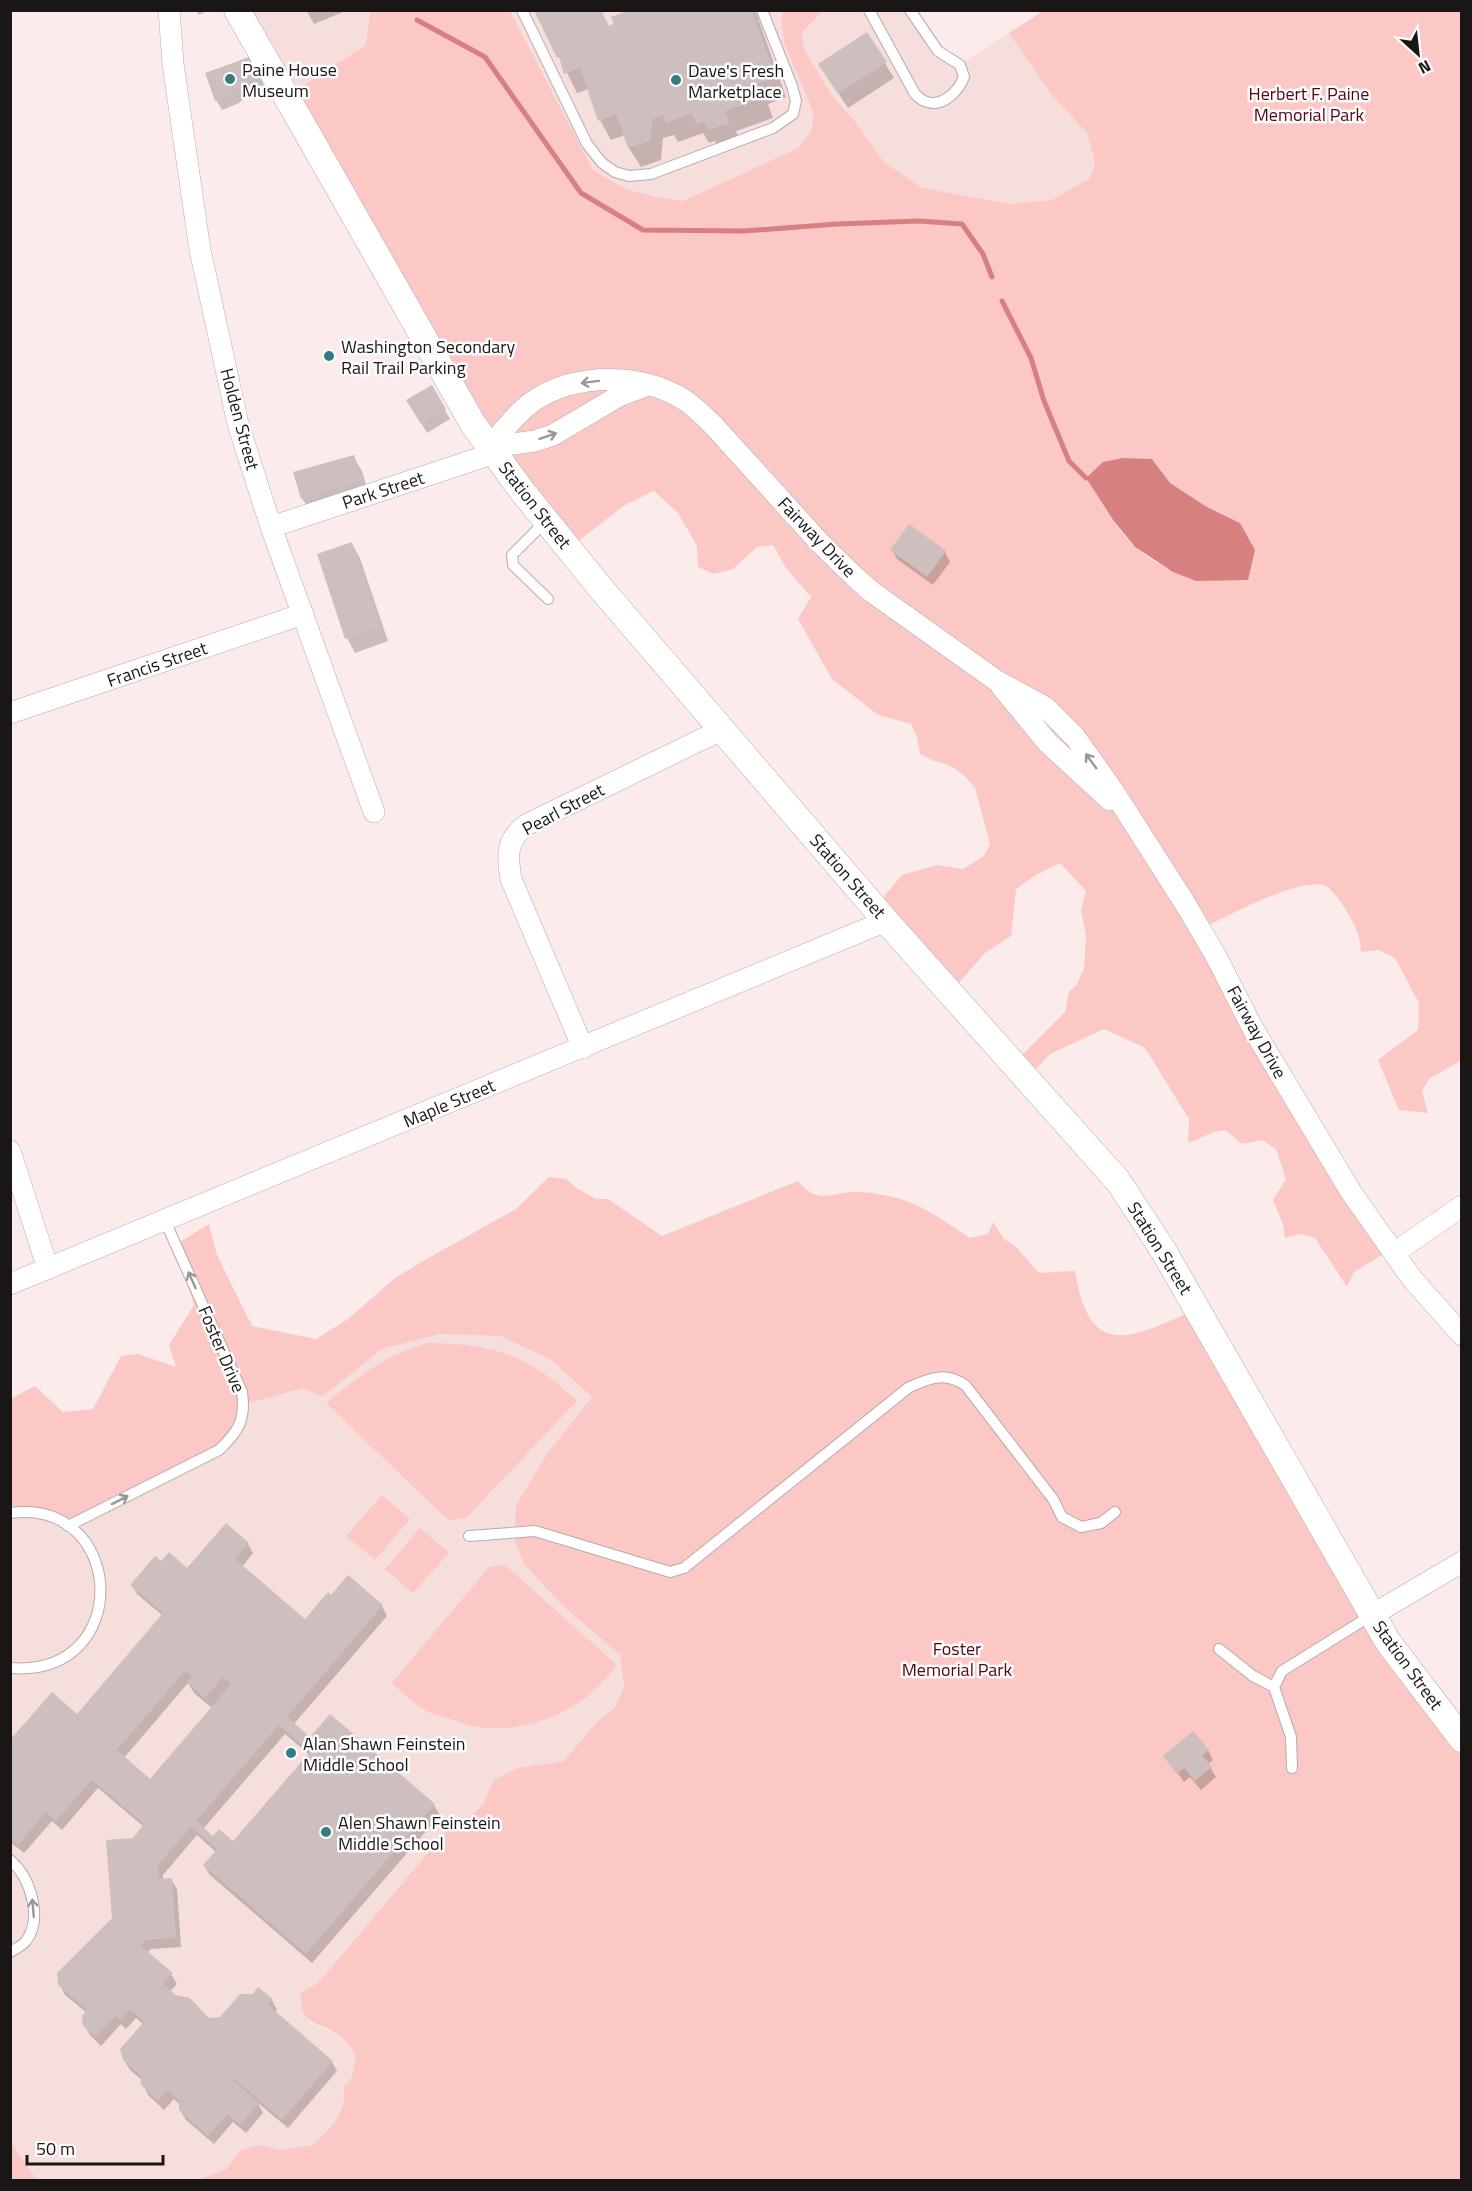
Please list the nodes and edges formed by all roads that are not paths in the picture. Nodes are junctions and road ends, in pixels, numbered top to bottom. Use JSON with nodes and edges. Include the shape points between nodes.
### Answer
{"nodes":[{"id":1,"x":169,"y":10,"type":"edge"},
{"id":2,"x":237,"y":10,"type":"edge"},
{"id":3,"x":522,"y":10,"type":"edge"},
{"id":4,"x":762,"y":10,"type":"edge"},
{"id":5,"x":869,"y":10,"type":"edge"},
{"id":6,"x":910,"y":10,"type":"edge"},
{"id":7,"x":648,"y":385,"type":"junction"},
{"id":8,"x":493,"y":450,"type":"junction"},
{"id":9,"x":547,"y":521,"type":"junction"},
{"id":10,"x":271,"y":527,"type":"junction"},
{"id":11,"x":548,"y":599,"type":"dead end"},
{"id":12,"x":303,"y":614,"type":"junction"},
{"id":13,"x":10,"y":713,"type":"edge"},
{"id":14,"x":722,"y":730,"type":"junction"},
{"id":15,"x":374,"y":812,"type":"dead end"},
{"id":16,"x":886,"y":921,"type":"junction"},
{"id":17,"x":583,"y":1048,"type":"junction"},
{"id":18,"x":10,"y":1151,"type":"edge"},
{"id":19,"x":1461,"y":1206,"type":"edge"},
{"id":20,"x":165,"y":1221,"type":"junction"},
{"id":21,"x":1394,"y":1253,"type":"junction"},
{"id":22,"x":48,"y":1269,"type":"junction"},
{"id":23,"x":10,"y":1284,"type":"edge"},
{"id":24,"x":1461,"y":1335,"type":"edge"},
{"id":25,"x":1115,"y":1512,"type":"dead end"},
{"id":26,"x":10,"y":1514,"type":"edge"},
{"id":27,"x":68,"y":1526,"type":"junction"},
{"id":28,"x":469,"y":1536,"type":"dead end"},
{"id":29,"x":1461,"y":1562,"type":"edge"},
{"id":30,"x":1372,"y":1615,"type":"junction"},
{"id":31,"x":1220,"y":1649,"type":"dead end"},
{"id":32,"x":10,"y":1668,"type":"edge"},
{"id":33,"x":1274,"y":1687,"type":"junction"},
{"id":34,"x":1461,"y":1739,"type":"edge"},
{"id":35,"x":1292,"y":1768,"type":"dead end"},
{"id":36,"x":10,"y":1860,"type":"edge"},
{"id":37,"x":10,"y":1952,"type":"edge"}],
"edges":[{"from":1,"to":10,"type":"street","name":"Holden Street","via":[[200,250],[238,424]]},
{"from":2,"to":8,"type":"street","name":"Station Street","via":[[473,424]]},
{"from":3,"to":4,"type":"lane","via":[[587,144],[602,163],[629,176],[651,174],[773,128],[793,114],[796,101],[792,86]]},
{"from":5,"to":6,"type":"lane","via":[[915,94],[928,103],[942,101],[959,90],[964,77],[960,65],[938,51]]},
{"from":8,"to":7,"type":"street","one_way":true,"via":[[553,435],[619,396]]},
{"from":7,"to":8,"type":"street","name":"Fairway Drive","one_way":true,"via":[[609,380],[562,388],[522,410]]},
{"from":7,"to":21,"type":"street","name":"Fairway Drive","via":[[674,395],[700,412],[826,549],[872,592],[997,681],[1059,755],[1123,809],[1191,914],[1307,1120]]},
{"from":8,"to":9,"type":"street","name":"Station Street"},
{"from":8,"to":10,"type":"street","name":"Park Street"},
{"from":9,"to":11,"type":"lane","via":[[511,560]]},
{"from":9,"to":14,"type":"street","name":"Station Street"},
{"from":10,"to":12,"type":"street","name":"Holden Street"},
{"from":12,"to":13,"type":"street","name":"Francis Street"},
{"from":12,"to":15,"type":"street","name":"Holden Street"},
{"from":14,"to":16,"type":"street","name":"Station Street"},
{"from":14,"to":17,"type":"street","name":"Pearl Street","via":[[526,825],[509,844],[511,879]]},
{"from":16,"to":17,"type":"street","name":"Maple Street"},
{"from":16,"to":30,"type":"street","name":"Station Street","via":[[1118,1181],[1163,1250]]},
{"from":17,"to":20,"type":"street","name":"Maple Street"},
{"from":18,"to":22,"type":"street"},
{"from":19,"to":21,"type":"street"},
{"from":20,"to":22,"type":"street","name":"Maple Street"},
{"from":27,"to":20,"type":"lane","name":"Foster Drive","one_way":true,"via":[[219,1450],[241,1423],[243,1392]]},
{"from":21,"to":24,"type":"street","name":"Fairway Drive"},
{"from":22,"to":23,"type":"street","name":"Maple Street"},
{"from":25,"to":28,"type":"lane","via":[[1101,1523],[1081,1527],[1062,1517],[1053,1499],[966,1386],[955,1378],[938,1378],[908,1388],[684,1568],[670,1572],[535,1531]]},
{"from":26,"to":27,"type":"lane","via":[[37,1513]]},
{"from":27,"to":32,"type":"lane","via":[[90,1549],[99,1572],[102,1596],[93,1627],[73,1652],[59,1661],[28,1669]]},
{"from":29,"to":30,"type":"street"},
{"from":30,"to":33,"type":"lane","via":[[1282,1671]]},
{"from":30,"to":34,"type":"street","name":"Station Street"},
{"from":31,"to":33,"type":"lane","via":[[1253,1676]]},
{"from":33,"to":35,"type":"lane","via":[[1291,1737]]},
{"from":37,"to":36,"type":"lane","one_way":true,"via":[[25,1941],[34,1920],[33,1899],[26,1881]]}]}
